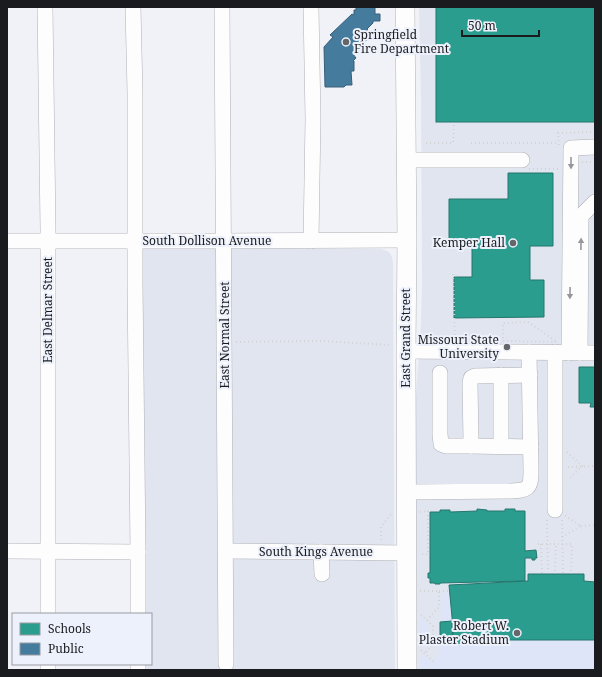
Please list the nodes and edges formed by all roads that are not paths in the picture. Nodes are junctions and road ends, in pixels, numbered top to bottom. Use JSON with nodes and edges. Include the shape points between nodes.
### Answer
{"nodes":[{"id":1,"x":45,"y":7,"type":"edge"},
{"id":2,"x":133,"y":7,"type":"edge"},
{"id":3,"x":222,"y":7,"type":"edge"},
{"id":4,"x":311,"y":7,"type":"edge"},
{"id":5,"x":405,"y":7,"type":"edge"},
{"id":6,"x":595,"y":147,"type":"edge"},
{"id":7,"x":407,"y":160,"type":"junction"},
{"id":8,"x":522,"y":160,"type":"dead end"},
{"id":9,"x":595,"y":202,"type":"edge"},
{"id":10,"x":407,"y":240,"type":"junction"},
{"id":11,"x":7,"y":241,"type":"edge"},
{"id":12,"x":48,"y":241,"type":"junction"},
{"id":13,"x":136,"y":241,"type":"junction"},
{"id":14,"x":224,"y":241,"type":"junction"},
{"id":15,"x":311,"y":241,"type":"junction"},
{"id":16,"x":398,"y":348,"type":"junction"},
{"id":17,"x":565,"y":350,"type":"junction"},
{"id":18,"x":529,"y":352,"type":"junction"},
{"id":19,"x":595,"y":353,"type":"edge"},
{"id":20,"x":440,"y":373,"type":"dead end"},
{"id":21,"x":530,"y":375,"type":"junction"},
{"id":22,"x":501,"y":376,"type":"junction"},
{"id":23,"x":471,"y":446,"type":"junction"},
{"id":24,"x":501,"y":446,"type":"junction"},
{"id":25,"x":531,"y":447,"type":"junction"},
{"id":26,"x":406,"y":492,"type":"junction"},
{"id":27,"x":555,"y":514,"type":"road end"},
{"id":28,"x":7,"y":550,"type":"edge"},
{"id":29,"x":47,"y":551,"type":"junction"},
{"id":30,"x":226,"y":551,"type":"junction"},
{"id":31,"x":138,"y":552,"type":"junction"},
{"id":32,"x":321,"y":552,"type":"junction"},
{"id":33,"x":412,"y":554,"type":"junction"},
{"id":34,"x":322,"y":574,"type":"dead end"},
{"id":35,"x":48,"y":613,"type":"edge"},
{"id":36,"x":138,"y":613,"type":"edge"},
{"id":37,"x":226,"y":664,"type":"dead end"},
{"id":38,"x":407,"y":670,"type":"edge"}],
"edges":[{"from":1,"to":12,"type":"street","name":"East Delmar Street"},
{"from":2,"to":13,"type":"street"},
{"from":3,"to":14,"type":"street","name":"East Normal Street"},
{"from":4,"to":15,"type":"street"},
{"from":5,"to":7,"type":"main road","name":"East Grand Street"},
{"from":6,"to":17,"type":"street","one_way":true,"via":[[571,148]]},
{"from":7,"to":8,"type":"street"},
{"from":7,"to":10,"type":"main road","name":"East Grand Street"},
{"from":17,"to":9,"type":"street","one_way":true,"via":[[581,216]]},
{"from":10,"to":15,"type":"street","name":"South Dollison Avenue"},
{"from":10,"to":16,"type":"main road","name":"East Grand Street"},
{"from":11,"to":12,"type":"street","name":"South Dollison Avenue"},
{"from":12,"to":13,"type":"street","name":"South Dollison Avenue"},
{"from":12,"to":29,"type":"street","name":"East Delmar Street"},
{"from":13,"to":14,"type":"street","name":"South Dollison Avenue"},
{"from":13,"to":31,"type":"street"},
{"from":14,"to":15,"type":"street","name":"South Dollison Avenue"},
{"from":14,"to":30,"type":"street","name":"East Normal Street"},
{"from":16,"to":18,"type":"street"},
{"from":16,"to":26,"type":"main road","name":"East Grand Street"},
{"from":17,"to":18,"type":"street"},
{"from":17,"to":19,"type":"street"},
{"from":17,"to":27,"type":"street"},
{"from":18,"to":21,"type":"street"},
{"from":20,"to":23,"type":"street","via":[[442,444]]},
{"from":21,"to":22,"type":"street"},
{"from":21,"to":25,"type":"street"},
{"from":22,"to":23,"type":"street","via":[[471,378]]},
{"from":22,"to":24,"type":"street"},
{"from":23,"to":24,"type":"street"},
{"from":24,"to":25,"type":"street"},
{"from":25,"to":26,"type":"street","via":[[531,481],[523,490]]},
{"from":26,"to":33,"type":"main road","name":"East Grand Street"},
{"from":28,"to":29,"type":"street"},
{"from":29,"to":31,"type":"street"},
{"from":29,"to":35,"type":"street","name":"East Delmar Street"},
{"from":30,"to":32,"type":"street","name":"South Kings Avenue"},
{"from":30,"to":37,"type":"street","name":"East Normal Street","via":[[233,626]]},
{"from":31,"to":36,"type":"street"},
{"from":32,"to":33,"type":"street","name":"South Kings Avenue"},
{"from":32,"to":34,"type":"street"},
{"from":33,"to":38,"type":"main road","name":"East Grand Street"}]}
